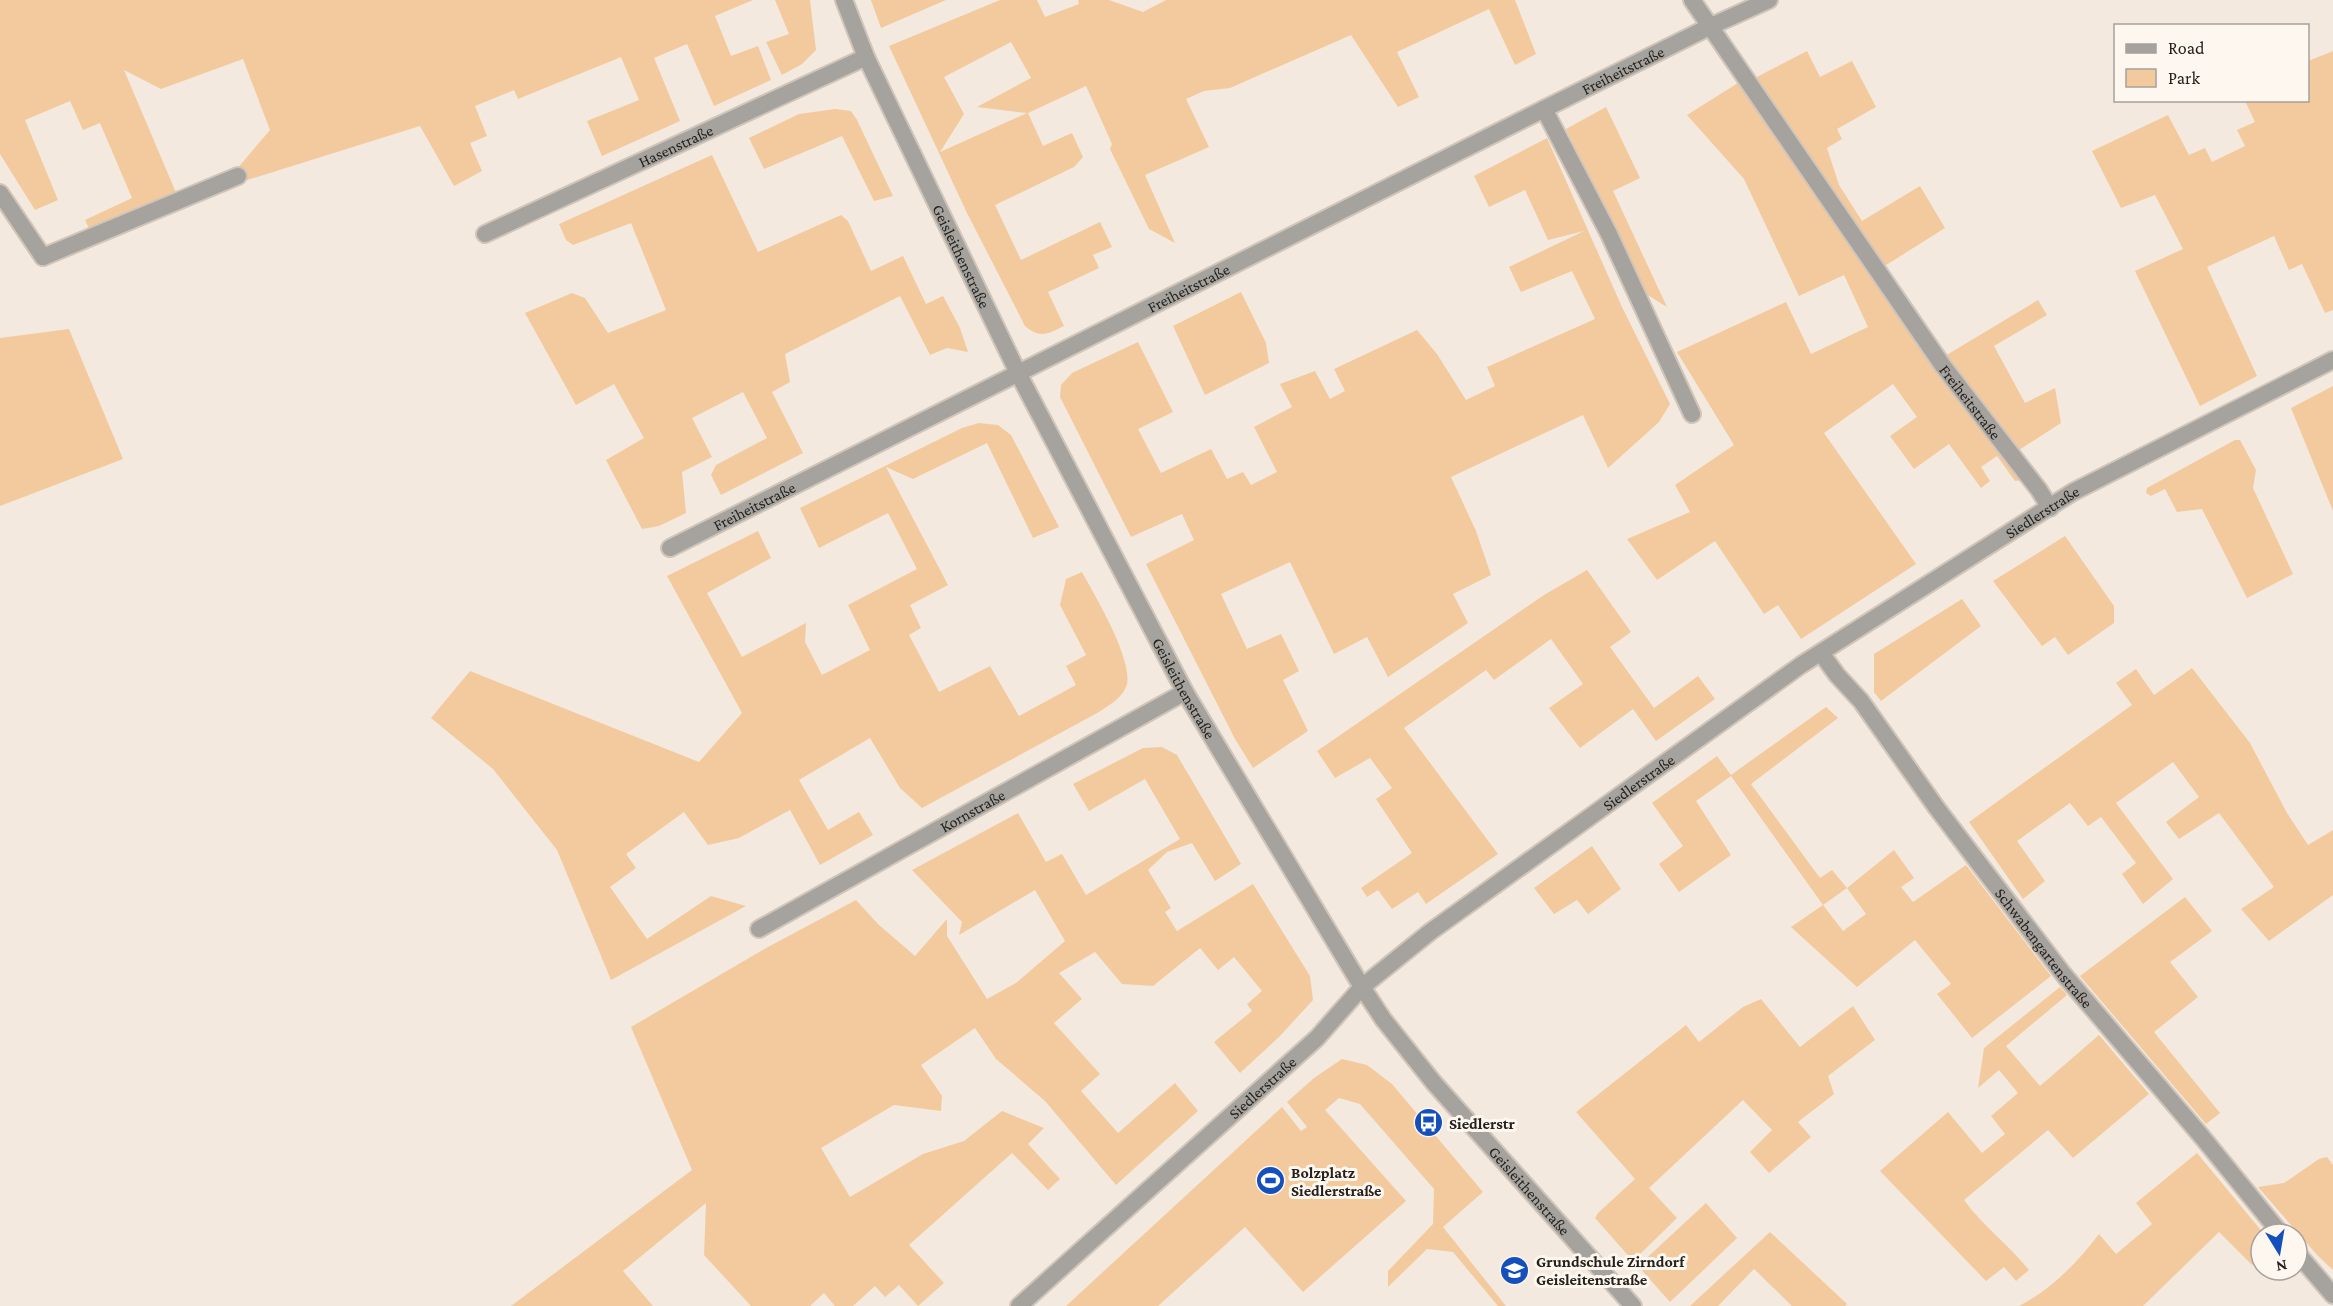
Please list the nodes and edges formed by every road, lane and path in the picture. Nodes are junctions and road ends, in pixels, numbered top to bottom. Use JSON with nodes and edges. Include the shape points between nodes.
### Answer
{"nodes":[{"id":1,"x":844,"y":0,"type":"edge"},
{"id":2,"x":1692,"y":0,"type":"edge"},
{"id":3,"x":1769,"y":0,"type":"edge"},
{"id":4,"x":1709,"y":27,"type":"junction"},
{"id":5,"x":866,"y":57,"type":"junction"},
{"id":6,"x":1544,"y":109,"type":"junction"},
{"id":7,"x":238,"y":176,"type":"dead end"},
{"id":8,"x":0,"y":193,"type":"edge"},
{"id":9,"x":485,"y":234,"type":"dead end"},
{"id":10,"x":2333,"y":360,"type":"edge"},
{"id":11,"x":1018,"y":373,"type":"junction"},
{"id":12,"x":1692,"y":414,"type":"dead end"},
{"id":13,"x":2050,"y":508,"type":"junction"},
{"id":14,"x":670,"y":548,"type":"dead end"},
{"id":15,"x":1821,"y":653,"type":"junction"},
{"id":16,"x":1185,"y":692,"type":"junction"},
{"id":17,"x":759,"y":929,"type":"dead end"},
{"id":18,"x":1362,"y":987,"type":"junction"},
{"id":19,"x":2271,"y":1222,"type":"edge"},
{"id":20,"x":2309,"y":1267,"type":"edge"},
{"id":21,"x":2333,"y":1295,"type":"edge"},
{"id":22,"x":1019,"y":1306,"type":"edge"},
{"id":23,"x":1634,"y":1306,"type":"edge"}],
"edges":[{"from":1,"to":5,"type":"street","name":"Geisleithenstraße"},
{"from":2,"to":4,"type":"street"},
{"from":3,"to":4,"type":"street","name":"Freiheitstraße"},
{"from":4,"to":6,"type":"street","name":"Freiheitstraße"},
{"from":4,"to":13,"type":"street","name":"Freiheitstraße","via":[[1943,366]]},
{"from":5,"to":9,"type":"street","name":"Hasenstraße"},
{"from":5,"to":11,"type":"street","name":"Geisleithenstraße"},
{"from":6,"to":11,"type":"street","name":"Freiheitstraße"},
{"from":6,"to":12,"type":"street","via":[[1610,234]]},
{"from":7,"to":8,"type":"street","via":[[43,257]]},
{"from":10,"to":13,"type":"street","name":"Siedlerstraße","via":[[2073,492]]},
{"from":11,"to":14,"type":"street","name":"Freiheitstraße"},
{"from":11,"to":16,"type":"street","name":"Geisleithenstraße"},
{"from":13,"to":15,"type":"street","name":"Siedlerstraße"},
{"from":15,"to":18,"type":"street","name":"Siedlerstraße","via":[[1430,932]]},
{"from":15,"to":19,"type":"street","name":"Schwabengartenstraße","via":[[1861,701],[2064,975]]},
{"from":16,"to":17,"type":"street","name":"Kornstraße"},
{"from":16,"to":18,"type":"street","name":"Geisleithenstraße"},
{"from":18,"to":22,"type":"street","name":"Siedlerstraße","via":[[1317,1038]]},
{"from":18,"to":23,"type":"street","name":"Geisleithenstraße","via":[[1434,1083]]},
{"from":20,"to":21,"type":"street"}]}
